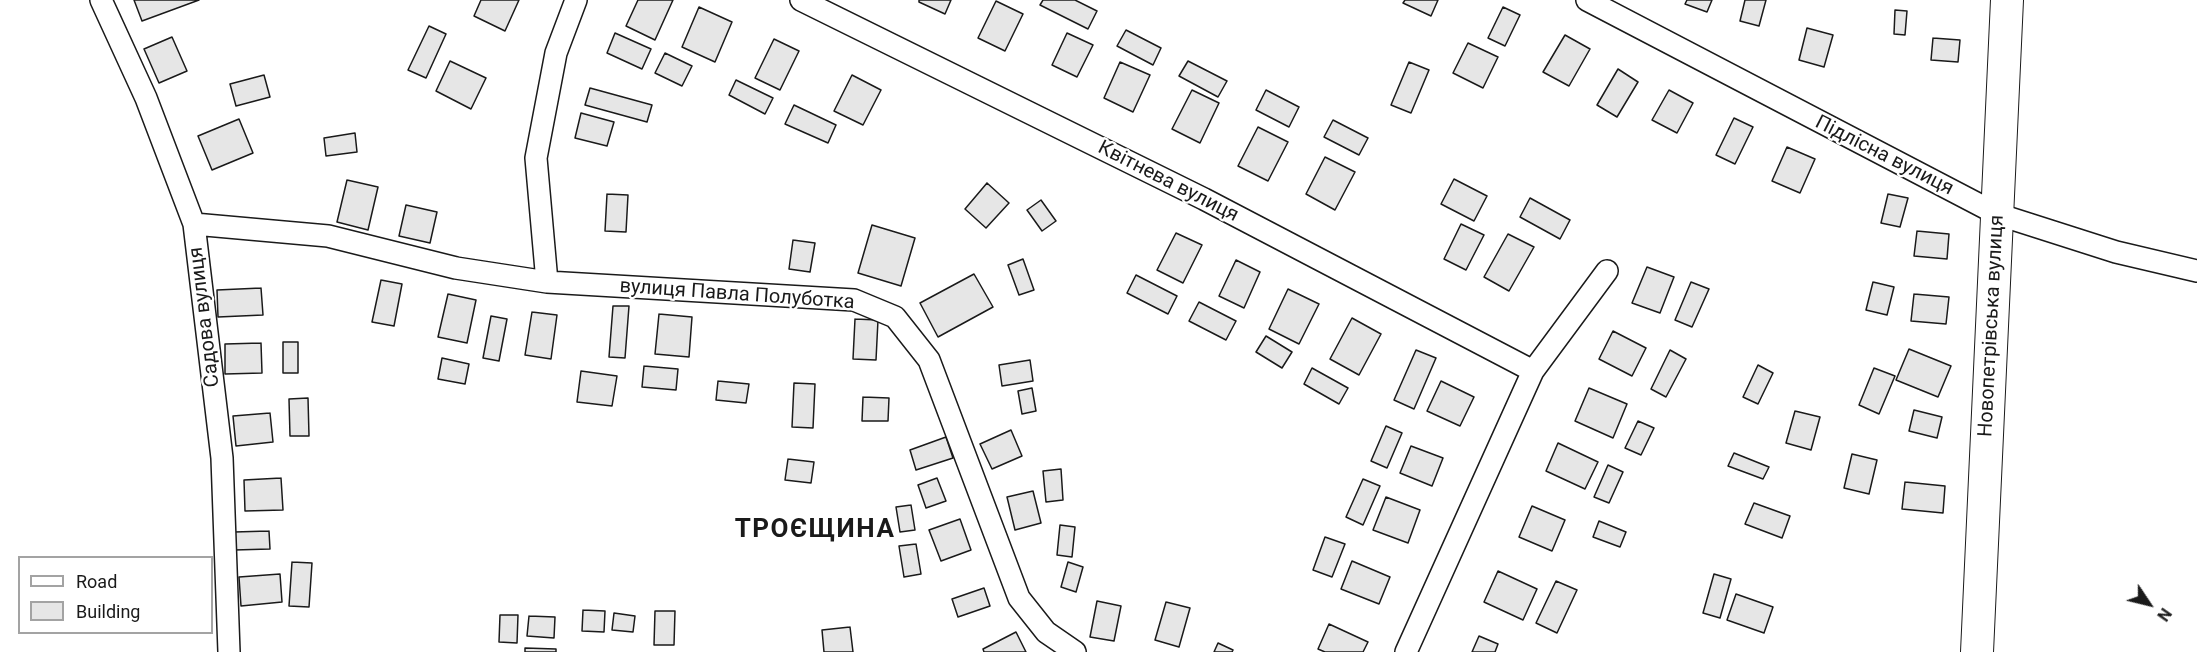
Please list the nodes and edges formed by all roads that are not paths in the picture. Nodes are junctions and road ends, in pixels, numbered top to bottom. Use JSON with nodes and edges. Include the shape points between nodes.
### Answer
{"nodes":[{"id":1,"x":101,"y":0,"type":"edge"},
{"id":2,"x":576,"y":0,"type":"edge"},
{"id":3,"x":801,"y":0,"type":"edge"},
{"id":4,"x":1587,"y":0,"type":"edge"},
{"id":5,"x":2007,"y":0,"type":"edge"},
{"id":6,"x":1997,"y":214,"type":"junction"},
{"id":7,"x":194,"y":224,"type":"junction"},
{"id":8,"x":1607,"y":271,"type":"dead end"},
{"id":9,"x":2197,"y":271,"type":"edge"},
{"id":10,"x":547,"y":282,"type":"junction"},
{"id":11,"x":1533,"y":370,"type":"junction"},
{"id":12,"x":229,"y":652,"type":"edge"},
{"id":13,"x":1075,"y":652,"type":"edge"},
{"id":14,"x":1406,"y":652,"type":"edge"},
{"id":15,"x":1977,"y":652,"type":"edge"}],
"edges":[{"from":1,"to":7,"type":"street","name":"Садова вулиця","via":[[146,98]]},
{"from":2,"to":10,"type":"street","via":[[556,53],[536,158]]},
{"from":3,"to":11,"type":"street","name":"Квітнева вулиця","via":[[1204,199]]},
{"from":4,"to":6,"type":"street","name":"Підлісна вулиця"},
{"from":5,"to":6,"type":"street","name":"Новопетрівська вулиця"},
{"from":6,"to":9,"type":"street","name":"Підлісна вулиця","via":[[2116,252]]},
{"from":6,"to":15,"type":"street","name":"Новопетрівська вулиця"},
{"from":7,"to":10,"type":"street","name":"вулиця Павла Полуботка","via":[[328,236],[456,268]]},
{"from":7,"to":12,"type":"street","name":"Садова вулиця","via":[[222,458]]},
{"from":8,"to":11,"type":"street"},
{"from":10,"to":13,"type":"street","name":"вулиця Павла Полуботка","via":[[854,300],[895,317],[929,360],[1019,598],[1046,632]]},
{"from":11,"to":14,"type":"street"}]}
